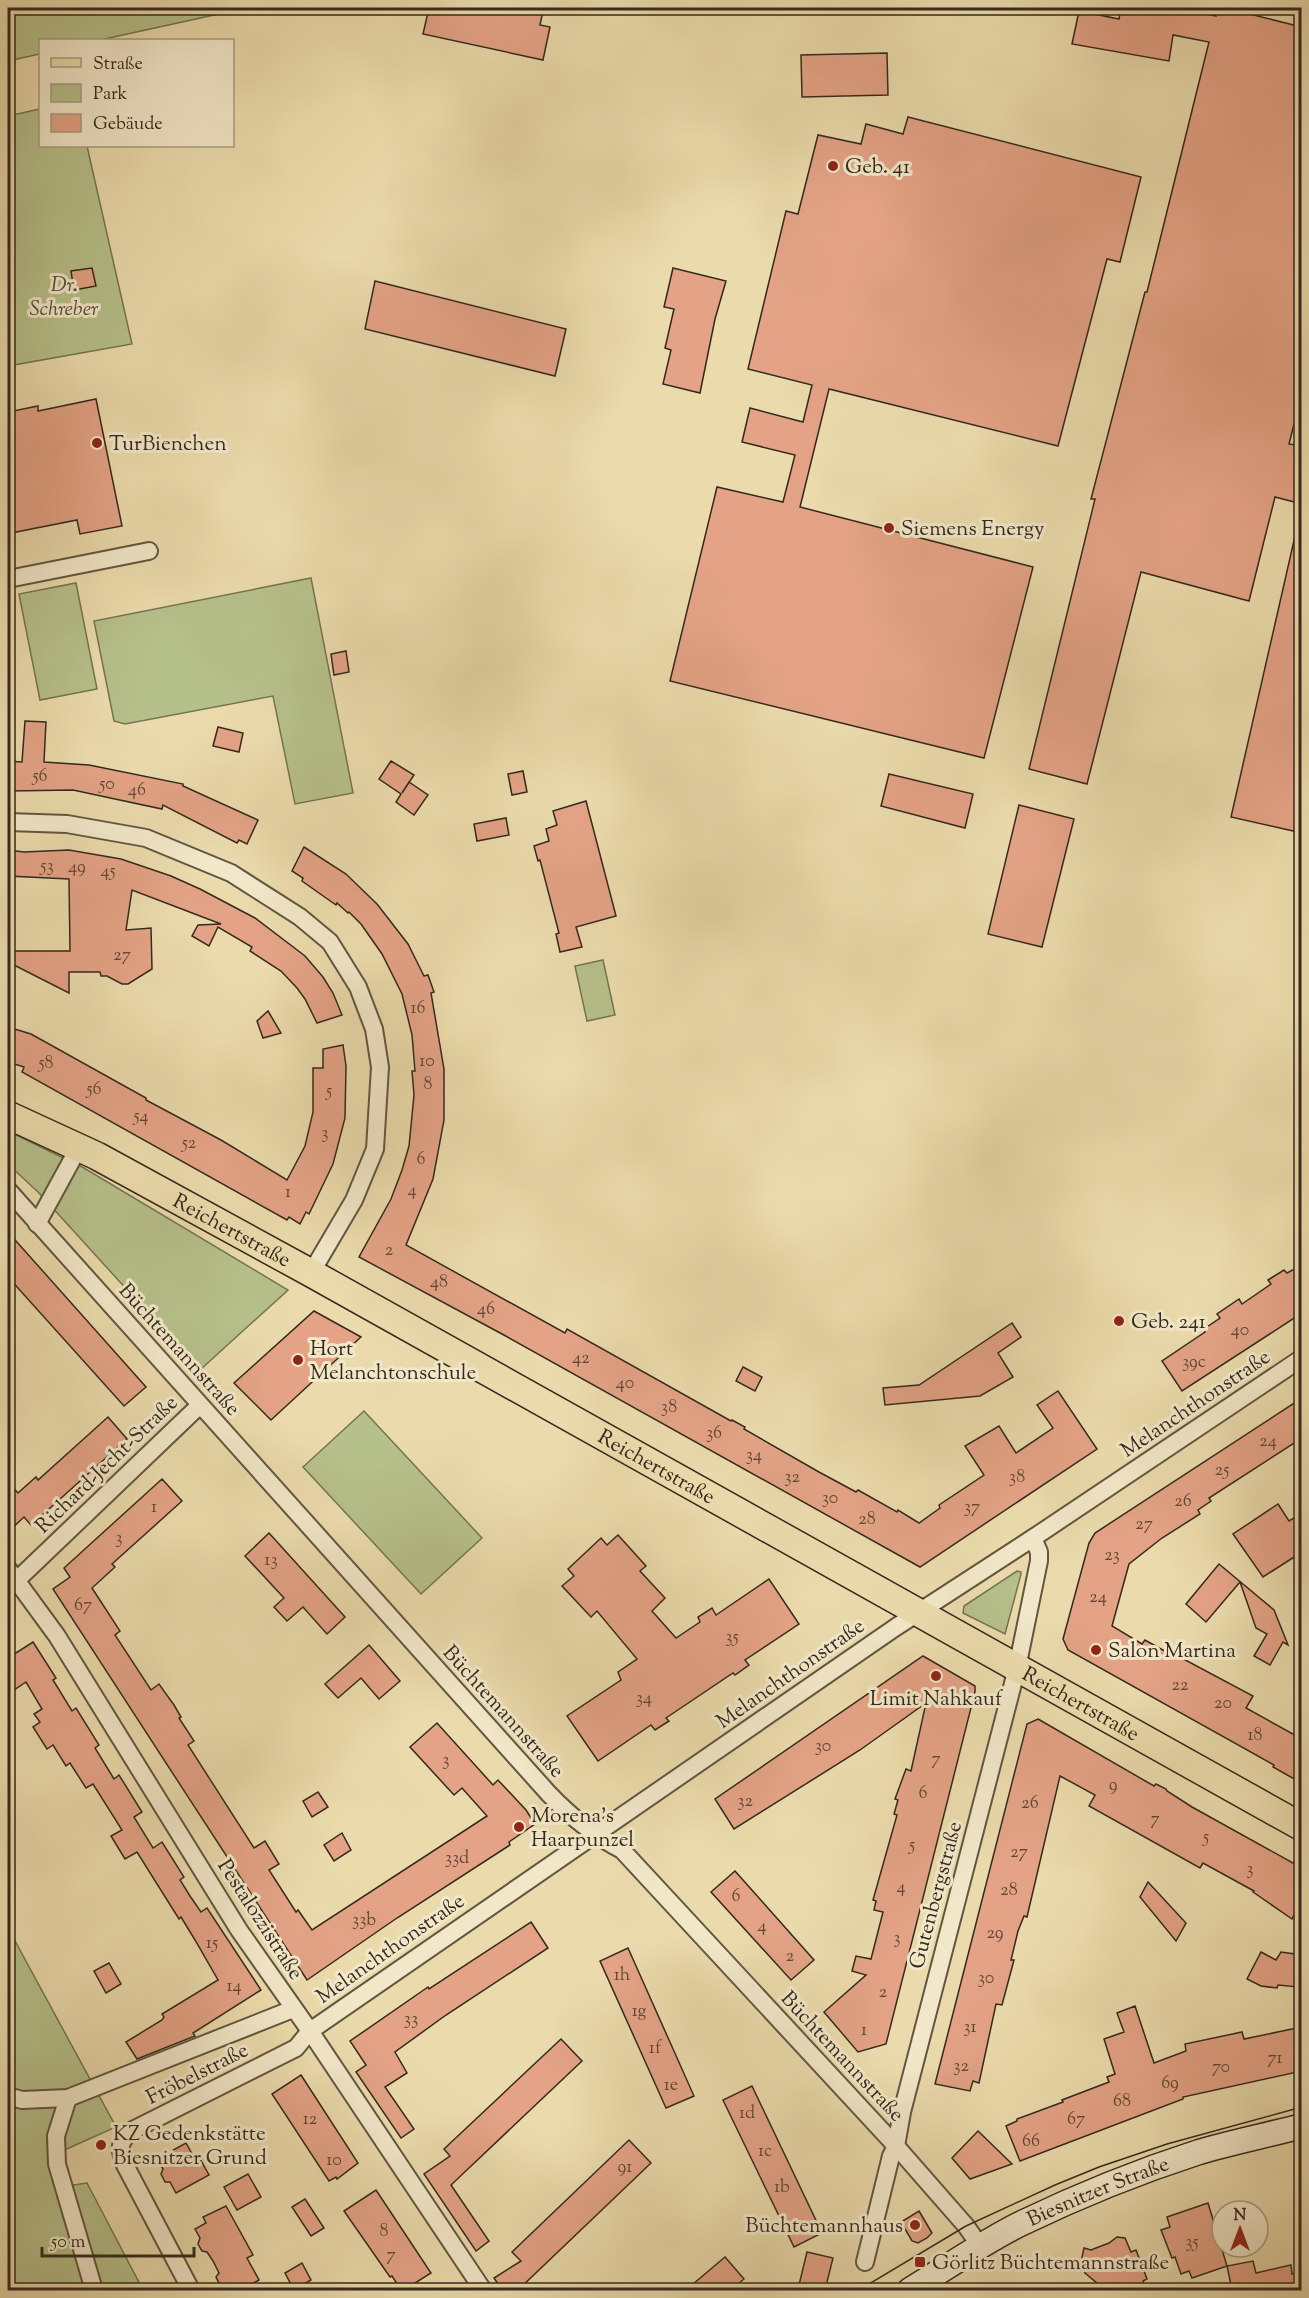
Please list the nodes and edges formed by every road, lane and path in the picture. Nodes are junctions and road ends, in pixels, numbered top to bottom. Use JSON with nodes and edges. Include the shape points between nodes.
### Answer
{"nodes":[{"id":1,"x":149,"y":551,"type":"dead end"},
{"id":2,"x":8,"y":579,"type":"edge"},
{"id":3,"x":8,"y":822,"type":"edge"},
{"id":4,"x":8,"y":1114,"type":"edge"},
{"id":5,"x":79,"y":1147,"type":"junction"},
{"id":6,"x":8,"y":1190,"type":"edge"},
{"id":7,"x":37,"y":1224,"type":"junction"},
{"id":8,"x":311,"y":1273,"type":"junction"},
{"id":9,"x":1302,"y":1358,"type":"edge"},
{"id":10,"x":200,"y":1405,"type":"junction"},
{"id":11,"x":1033,"y":1539,"type":"junction"},
{"id":12,"x":12,"y":1575,"type":"edge"},
{"id":13,"x":919,"y":1612,"type":"junction"},
{"id":14,"x":1017,"y":1668,"type":"junction"},
{"id":15,"x":1302,"y":1827,"type":"edge"},
{"id":16,"x":594,"y":1835,"type":"junction"},
{"id":17,"x":293,"y":2008,"type":"junction"},
{"id":18,"x":310,"y":2031,"type":"junction"},
{"id":19,"x":8,"y":2096,"type":"edge"},
{"id":20,"x":68,"y":2098,"type":"junction"},
{"id":21,"x":1302,"y":2126,"type":"edge"},
{"id":22,"x":896,"y":2146,"type":"junction"},
{"id":23,"x":980,"y":2246,"type":"junction"},
{"id":24,"x":865,"y":2262,"type":"dead end"},
{"id":25,"x":94,"y":2290,"type":"edge"},
{"id":26,"x":191,"y":2290,"type":"edge"},
{"id":27,"x":483,"y":2290,"type":"edge"},
{"id":28,"x":910,"y":2290,"type":"edge"}],
"edges":[{"from":1,"to":2,"type":"street"},
{"from":3,"to":8,"type":"street","via":[[67,824],[146,837],[231,873],[300,917],[330,942],[358,987],[374,1029],[380,1067],[375,1149],[354,1200]]},
{"from":4,"to":5,"type":"main road","name":"Reichertstraße"},
{"from":5,"to":7,"type":"street"},
{"from":5,"to":8,"type":"main road","name":"Reichertstraße"},
{"from":6,"to":7,"type":"street","name":"Büchtemannstraße"},
{"from":7,"to":10,"type":"street","name":"Büchtemannstraße"},
{"from":8,"to":13,"type":"main road","name":"Reichertstraße"},
{"from":9,"to":11,"type":"street","name":"Melanchthonstraße"},
{"from":10,"to":12,"type":"street","name":"Richard-Jecht-Straße"},
{"from":10,"to":16,"type":"street","name":"Büchtemannstraße","via":[[549,1794]]},
{"from":11,"to":13,"type":"street","name":"Melanchthonstraße"},
{"from":11,"to":14,"type":"street","name":"Gutenbergstraße","via":[[1039,1562]]},
{"from":12,"to":17,"type":"street","name":"Pestalozzistraße","via":[[57,1636],[239,1930]]},
{"from":13,"to":14,"type":"main road","name":"Reichertstraße"},
{"from":13,"to":16,"type":"street","name":"Melanchthonstraße"},
{"from":14,"to":15,"type":"main road","name":"Reichertstraße"},
{"from":14,"to":22,"type":"street","name":"Gutenbergstraße"},
{"from":16,"to":18,"type":"street","name":"Melanchthonstraße"},
{"from":16,"to":22,"type":"street","name":"Büchtemannstraße","via":[[622,1850]]},
{"from":17,"to":18,"type":"street","name":"Pestalozzistraße"},
{"from":17,"to":20,"type":"street"},
{"from":18,"to":26,"type":"street","name":"Fröbelstraße","via":[[296,2048],[134,2130],[119,2146],[125,2165]]},
{"from":18,"to":27,"type":"street","name":"Pestalozzistraße"},
{"from":19,"to":20,"type":"street","via":[[22,2100]]},
{"from":20,"to":25,"type":"street","via":[[56,2136],[57,2164]]},
{"from":21,"to":23,"type":"main road","name":"Biesnitzer Straße","via":[[1200,2152],[1144,2172],[1020,2224]]},
{"from":22,"to":23,"type":"street","name":"Büchtemannstraße"},
{"from":22,"to":24,"type":"street","name":"Gutenbergstraße"},
{"from":23,"to":28,"type":"main road","name":"Biesnitzer Straße"}]}
